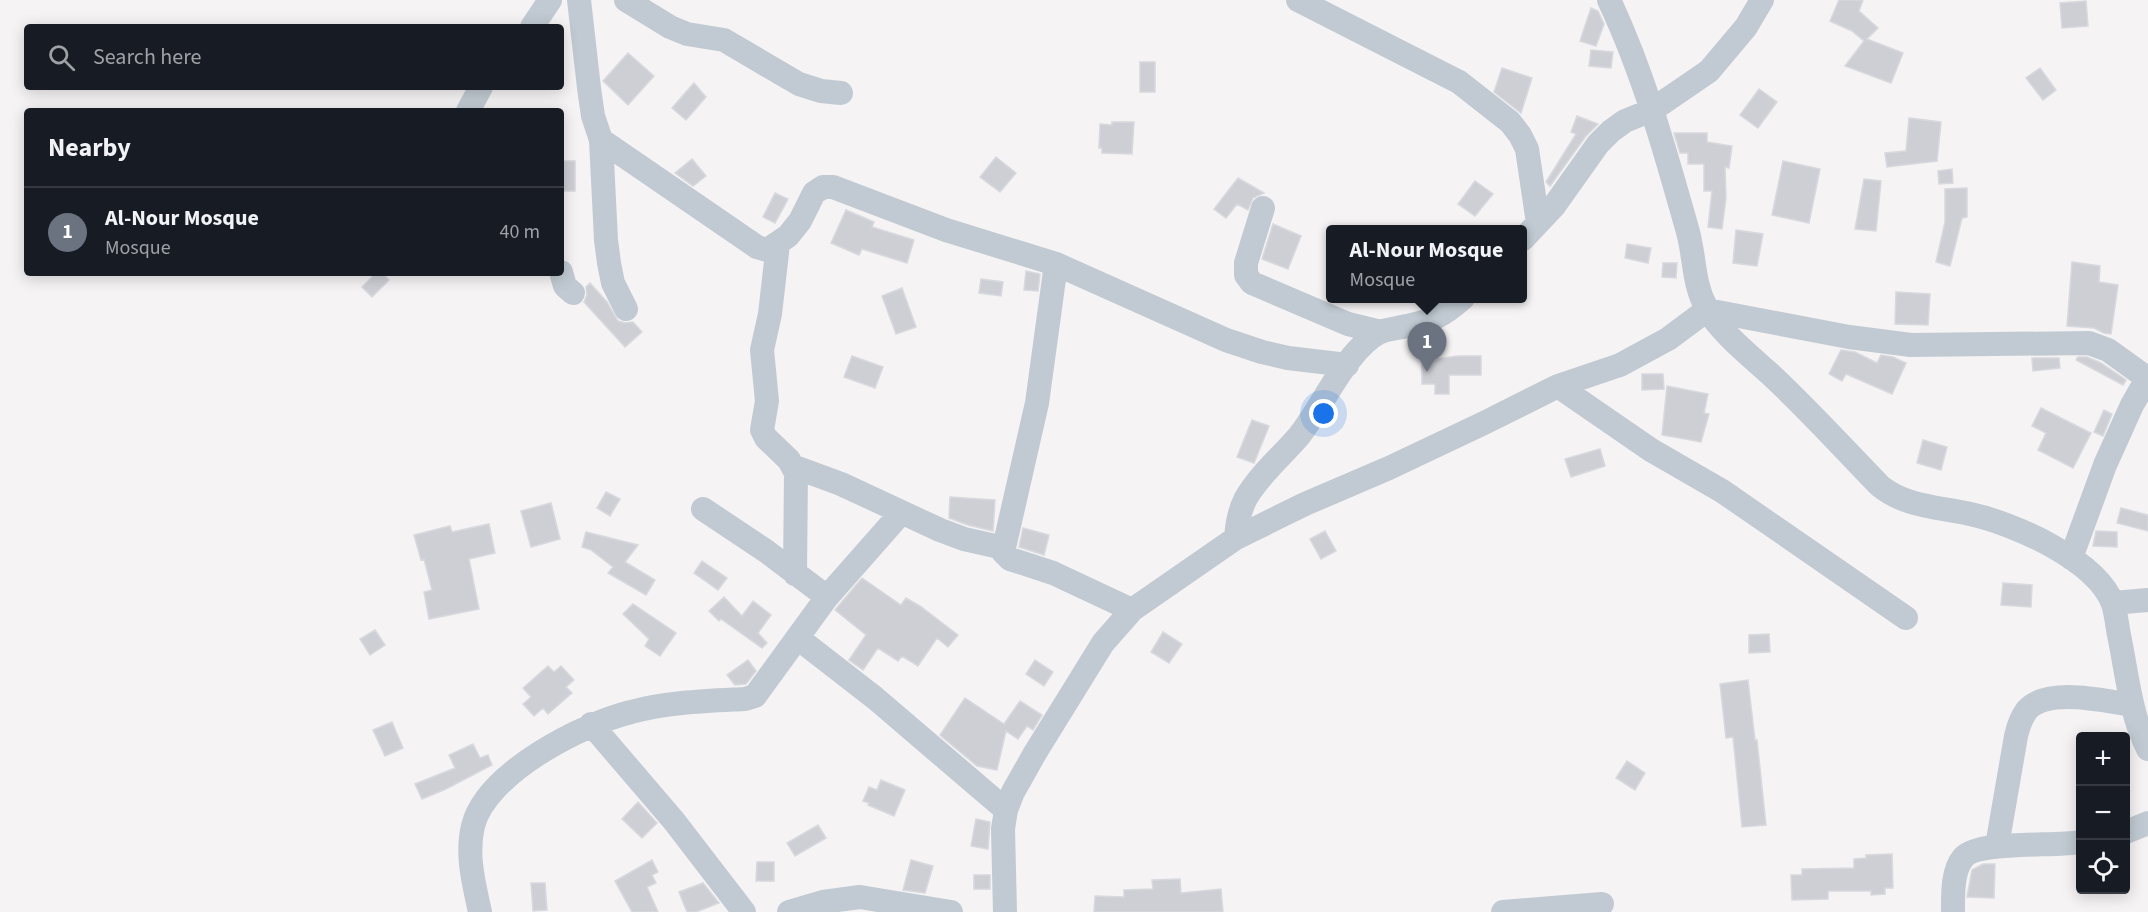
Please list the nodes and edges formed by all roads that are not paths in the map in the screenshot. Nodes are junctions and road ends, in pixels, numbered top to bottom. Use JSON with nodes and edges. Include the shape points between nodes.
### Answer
{"nodes":[{"id":1,"x":550,"y":0,"type":"edge"},
{"id":2,"x":579,"y":0,"type":"edge"},
{"id":3,"x":626,"y":0,"type":"edge"},
{"id":4,"x":1298,"y":0,"type":"edge"},
{"id":5,"x":1610,"y":0,"type":"edge"},
{"id":6,"x":1762,"y":0,"type":"edge"},
{"id":7,"x":534,"y":24,"type":"edge"},
{"id":8,"x":480,"y":90,"type":"edge"},
{"id":9,"x":841,"y":93,"type":"dead end"},
{"id":10,"x":470,"y":108,"type":"edge"},
{"id":11,"x":1652,"y":110,"type":"junction"},
{"id":12,"x":601,"y":140,"type":"junction"},
{"id":13,"x":1263,"y":208,"type":"dead end"},
{"id":14,"x":1530,"y":231,"type":"edge"},
{"id":15,"x":778,"y":244,"type":"junction"},
{"id":16,"x":1056,"y":264,"type":"junction"},
{"id":17,"x":562,"y":276,"type":"edge"},
{"id":18,"x":573,"y":293,"type":"dead end"},
{"id":19,"x":1457,"y":303,"type":"edge"},
{"id":20,"x":626,"y":309,"type":"dead end"},
{"id":21,"x":1707,"y":310,"type":"junction"},
{"id":22,"x":1381,"y":332,"type":"junction"},
{"id":23,"x":1347,"y":365,"type":"junction"},
{"id":24,"x":2147,"y":377,"type":"edge"},
{"id":25,"x":1558,"y":386,"type":"junction"},
{"id":26,"x":795,"y":466,"type":"junction"},
{"id":27,"x":703,"y":509,"type":"dead end"},
{"id":28,"x":901,"y":513,"type":"junction"},
{"id":29,"x":1236,"y":537,"type":"junction"},
{"id":30,"x":1004,"y":548,"type":"junction"},
{"id":31,"x":2071,"y":558,"type":"junction"},
{"id":32,"x":795,"y":574,"type":"junction"},
{"id":33,"x":827,"y":597,"type":"junction"},
{"id":34,"x":2148,"y":600,"type":"edge"},
{"id":35,"x":2113,"y":603,"type":"junction"},
{"id":36,"x":1132,"y":609,"type":"junction"},
{"id":37,"x":1906,"y":618,"type":"dead end"},
{"id":38,"x":799,"y":639,"type":"junction"},
{"id":39,"x":2132,"y":705,"type":"junction"},
{"id":40,"x":591,"y":724,"type":"junction"},
{"id":41,"x":2148,"y":750,"type":"edge"},
{"id":42,"x":1006,"y":810,"type":"junction"},
{"id":43,"x":2148,"y":823,"type":"edge"},
{"id":44,"x":2130,"y":830,"type":"edge"},
{"id":45,"x":2076,"y":843,"type":"edge"},
{"id":46,"x":1997,"y":846,"type":"junction"},
{"id":47,"x":1602,"y":904,"type":"dead end"},
{"id":48,"x":480,"y":912,"type":"edge"},
{"id":49,"x":744,"y":912,"type":"edge"},
{"id":50,"x":789,"y":912,"type":"edge"},
{"id":51,"x":951,"y":912,"type":"edge"},
{"id":52,"x":1005,"y":912,"type":"edge"},
{"id":53,"x":1503,"y":912,"type":"edge"},
{"id":54,"x":1953,"y":912,"type":"edge"}],
"edges":[{"from":1,"to":7,"type":"street"},
{"from":2,"to":12,"type":"street","via":[[593,116]]},
{"from":3,"to":9,"type":"street","via":[[687,34],[724,40],[799,84]]},
{"from":4,"to":14,"type":"street","via":[[1459,82],[1510,123],[1527,149],[1534,185]]},
{"from":5,"to":11,"type":"street"},
{"from":6,"to":11,"type":"street","via":[[1746,27],[1709,71]]},
{"from":8,"to":10,"type":"street"},
{"from":11,"to":14,"type":"street","via":[[1611,131]]},
{"from":11,"to":21,"type":"street","via":[[1689,236],[1698,290]]},
{"from":12,"to":15,"type":"street","via":[[757,247],[767,250]]},
{"from":12,"to":20,"type":"street","via":[[609,263],[613,283]]},
{"from":13,"to":22,"type":"street","via":[[1246,263],[1246,276],[1252,284],[1326,316]]},
{"from":15,"to":16,"type":"street","via":[[800,221],[814,193],[823,187],[833,187],[946,230]]},
{"from":15,"to":26,"type":"street","via":[[762,350],[767,401],[762,430]]},
{"from":16,"to":23,"type":"street","via":[[1226,340],[1287,358]]},
{"from":16,"to":30,"type":"street","via":[[1037,403]]},
{"from":17,"to":18,"type":"street"},
{"from":19,"to":22,"type":"street","via":[[1433,320]]},
{"from":21,"to":24,"type":"street","via":[[1911,345],[2089,343],[2108,350]]},
{"from":21,"to":25,"type":"street","via":[[1668,339],[1620,365]]},
{"from":21,"to":31,"type":"street","via":[[1891,495],[1997,520]]},
{"from":22,"to":23,"type":"street","via":[[1363,345]]},
{"from":23,"to":29,"type":"street","via":[[1301,434],[1246,499],[1237,520]]},
{"from":24,"to":31,"type":"street","via":[[2105,465]]},
{"from":25,"to":29,"type":"street"},
{"from":25,"to":37,"type":"street","via":[[1651,450],[1731,497]]},
{"from":26,"to":28,"type":"street"},
{"from":26,"to":32,"type":"street"},
{"from":27,"to":32,"type":"street"},
{"from":28,"to":30,"type":"street","via":[[964,539]]},
{"from":28,"to":33,"type":"street"},
{"from":29,"to":36,"type":"street"},
{"from":30,"to":36,"type":"street","via":[[1004,555],[1010,559],[1053,573]]},
{"from":31,"to":35,"type":"street","via":[[2095,576]]},
{"from":32,"to":33,"type":"street"},
{"from":33,"to":38,"type":"street"},
{"from":34,"to":35,"type":"street"},
{"from":35,"to":39,"type":"street"},
{"from":36,"to":42,"type":"street","via":[[1103,643],[1035,753]]},
{"from":38,"to":40,"type":"street","via":[[764,687],[750,698],[671,704]]},
{"from":38,"to":42,"type":"street"},
{"from":39,"to":41,"type":"street"},
{"from":39,"to":46,"type":"street","via":[[2063,697],[2037,702],[2027,710],[2016,736]]},
{"from":40,"to":48,"type":"street","via":[[505,777],[486,800],[473,824],[469,846]]},
{"from":40,"to":49,"type":"street","via":[[674,821]]},
{"from":42,"to":52,"type":"street"},
{"from":43,"to":44,"type":"street"},
{"from":45,"to":46,"type":"street"},
{"from":46,"to":54,"type":"street","via":[[1969,851],[1961,859],[1955,877]]},
{"from":47,"to":53,"type":"street"},
{"from":50,"to":51,"type":"street","via":[[860,897]]}]}
